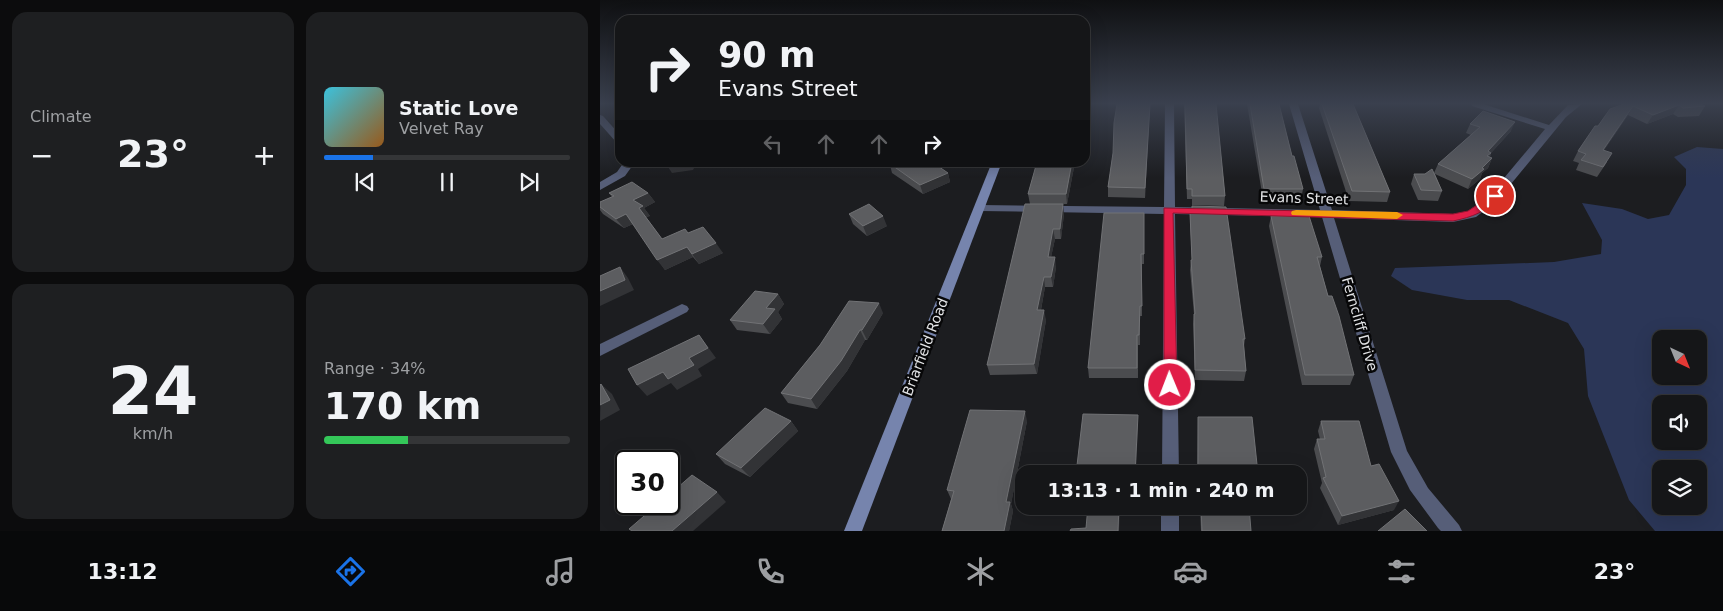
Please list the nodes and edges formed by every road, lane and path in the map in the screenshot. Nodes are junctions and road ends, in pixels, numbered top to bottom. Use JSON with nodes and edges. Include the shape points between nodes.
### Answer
{"nodes":[{"id":1,"x":1169,"y":129,"type":"edge"},
{"id":2,"x":1302,"y":129,"type":"edge"},
{"id":3,"x":1549,"y":129,"type":"edge"},
{"id":4,"x":627,"y":167,"type":"edge"},
{"id":5,"x":994,"y":167,"type":"edge"},
{"id":6,"x":600,"y":187,"type":"edge"},
{"id":7,"x":980,"y":208,"type":"junction"},
{"id":8,"x":1168,"y":210,"type":"junction"},
{"id":9,"x":1328,"y":214,"type":"junction"},
{"id":10,"x":682,"y":309,"type":"dead end"},
{"id":11,"x":600,"y":350,"type":"edge"},
{"id":12,"x":1170,"y":465,"type":"edge"},
{"id":13,"x":1170,"y":515,"type":"edge"},
{"id":14,"x":853,"y":531,"type":"edge"},
{"id":15,"x":1170,"y":531,"type":"edge"},
{"id":16,"x":1453,"y":531,"type":"edge"}],
"edges":[{"from":1,"to":8,"type":"street"},
{"from":2,"to":9,"type":"street","name":"Ferncliff Drive"},
{"from":3,"to":9,"type":"street","name":"Evans Street","via":[[1495,196],[1471,214],[1453,218]]},
{"from":4,"to":6,"type":"street","via":[[622,174]]},
{"from":5,"to":7,"type":"main road","name":"Briarfield Road"},
{"from":7,"to":8,"type":"street","name":"Evans Street"},
{"from":7,"to":14,"type":"main road","name":"Briarfield Road"},
{"from":8,"to":9,"type":"street","name":"Evans Street"},
{"from":8,"to":12,"type":"street"},
{"from":9,"to":16,"type":"street","name":"Ferncliff Drive","via":[[1399,452],[1414,484],[1434,513]]},
{"from":10,"to":11,"type":"street"},
{"from":13,"to":15,"type":"street"}]}
